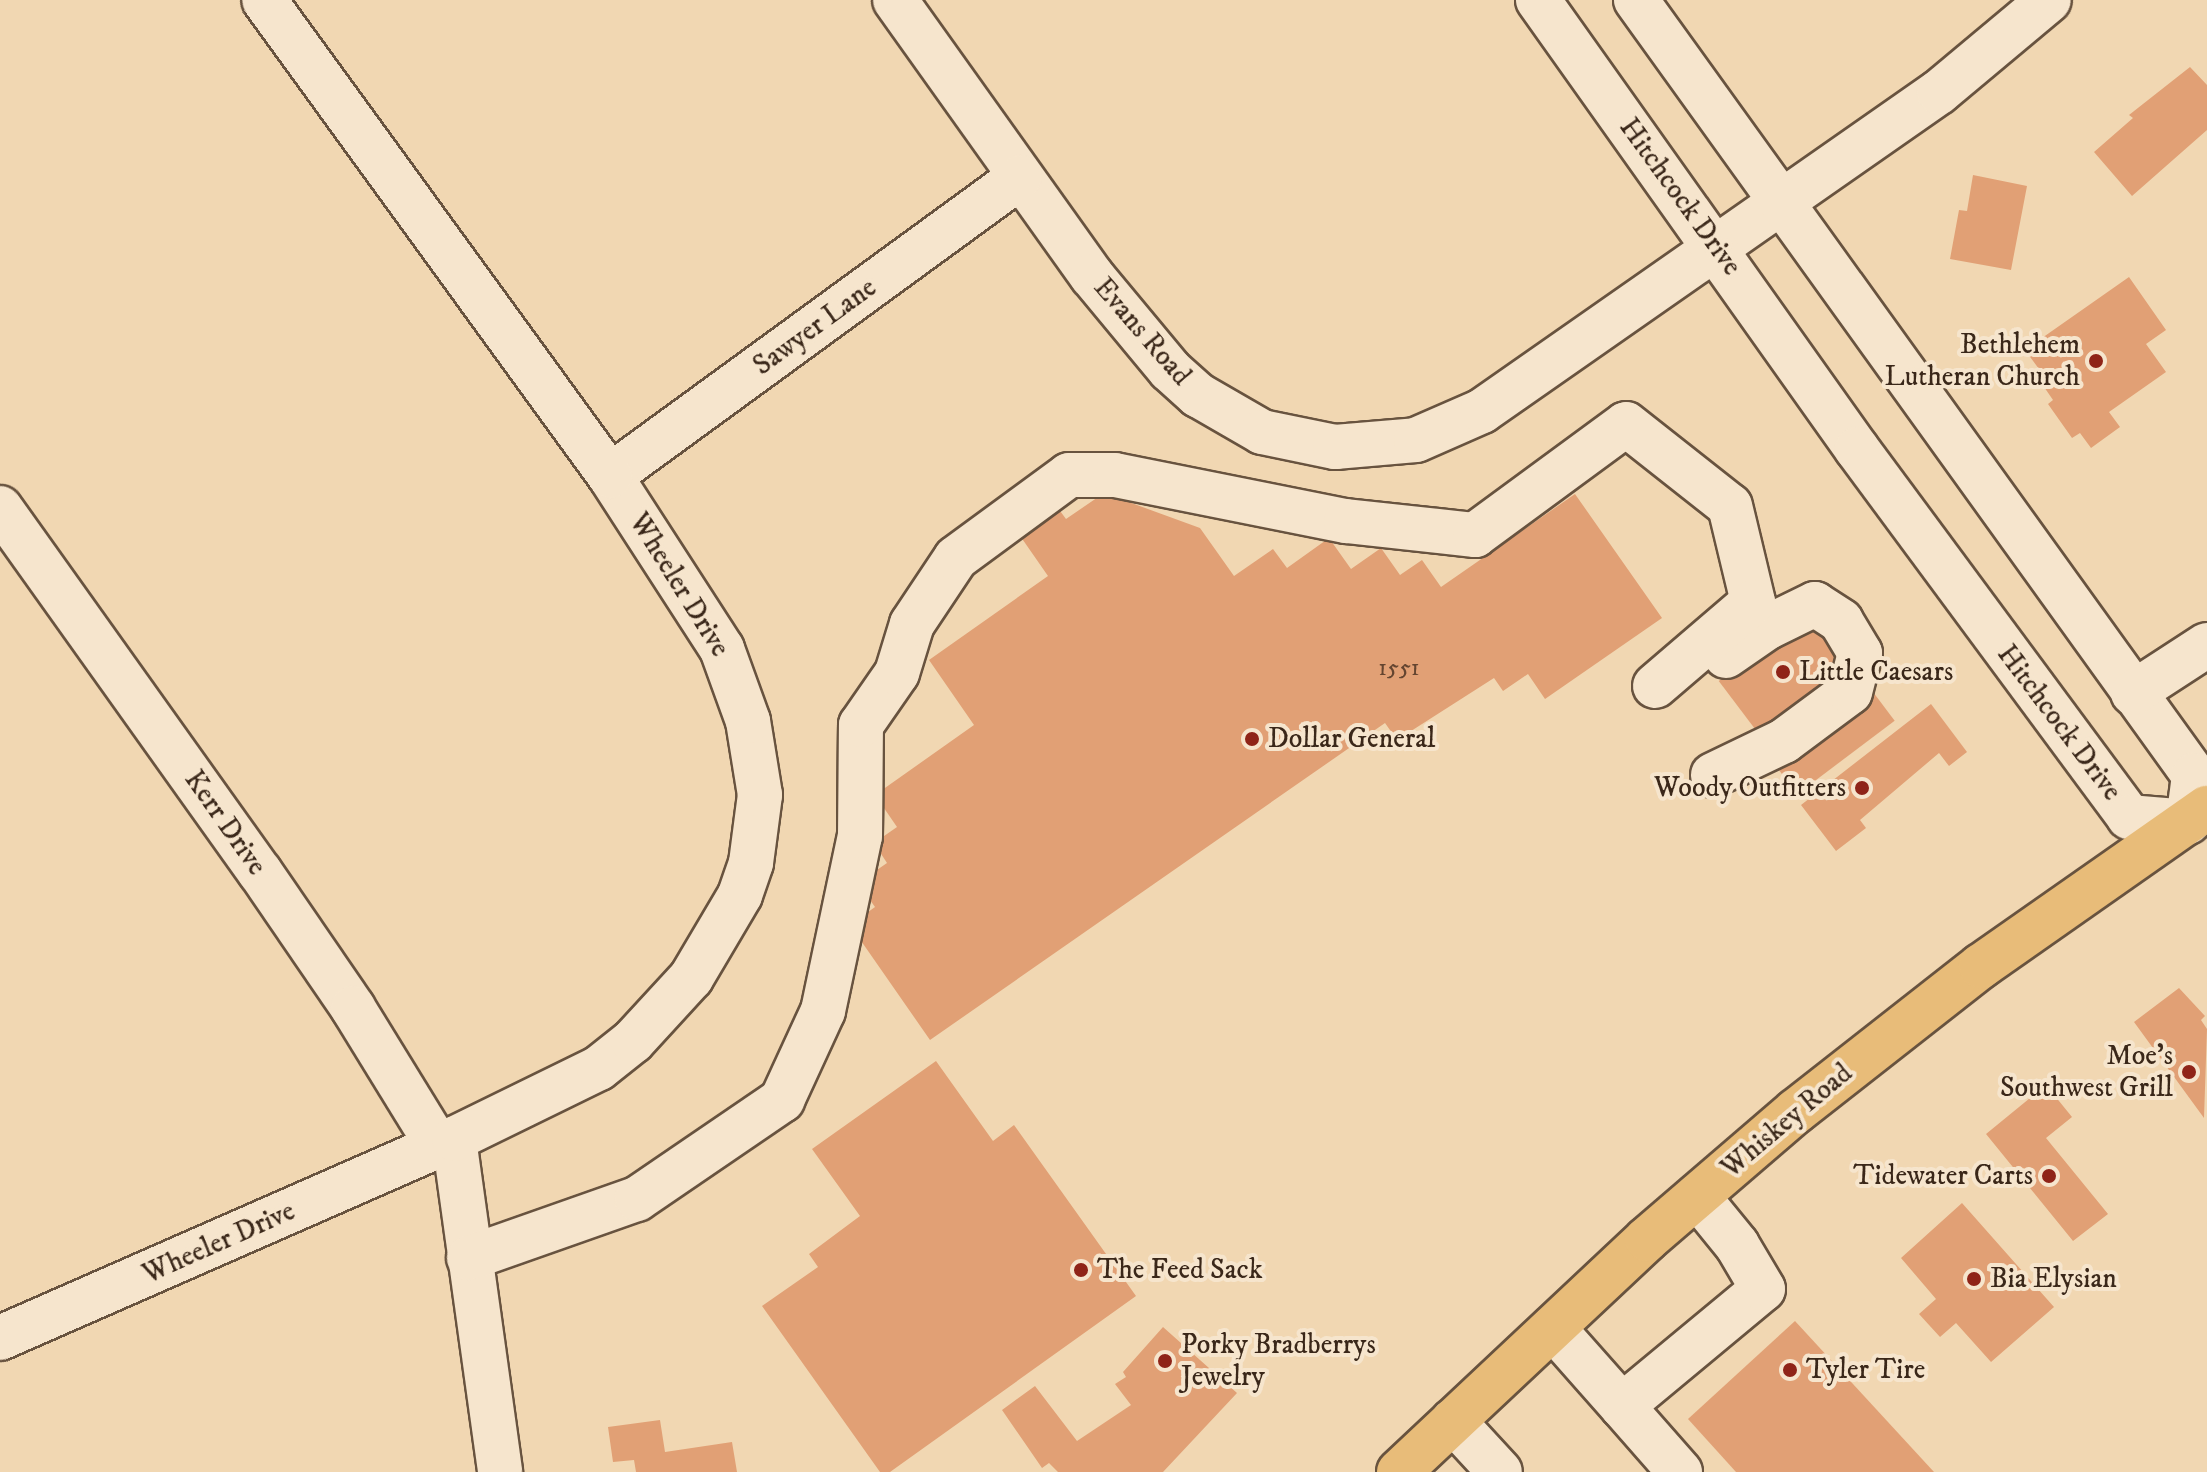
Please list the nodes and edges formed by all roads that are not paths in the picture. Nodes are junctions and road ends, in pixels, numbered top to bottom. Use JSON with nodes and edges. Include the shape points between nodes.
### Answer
{"nodes":[{"id":1,"x":264,"y":0,"type":"edge"},
{"id":2,"x":895,"y":0,"type":"edge"},
{"id":3,"x":1538,"y":0,"type":"edge"},
{"id":4,"x":1636,"y":0,"type":"edge"},
{"id":5,"x":2049,"y":0,"type":"edge"},
{"id":6,"x":1020,"y":177,"type":"junction"},
{"id":7,"x":1778,"y":201,"type":"junction"},
{"id":8,"x":1716,"y":247,"type":"junction"},
{"id":9,"x":610,"y":476,"type":"junction"},
{"id":10,"x":0,"y":508,"type":"edge"},
{"id":11,"x":2207,"y":645,"type":"edge"},
{"id":12,"x":2133,"y":693,"type":"junction"},
{"id":13,"x":1713,"y":775,"type":"dead end"},
{"id":14,"x":2201,"y":824,"type":"edge"},
{"id":15,"x":446,"y":1143,"type":"junction"},
{"id":16,"x":1697,"y":1196,"type":"junction"},
{"id":17,"x":469,"y":1258,"type":"junction"},
{"id":18,"x":1553,"y":1328,"type":"junction"},
{"id":19,"x":0,"y":1338,"type":"edge"},
{"id":20,"x":1622,"y":1406,"type":"junction"},
{"id":21,"x":1453,"y":1421,"type":"junction"},
{"id":22,"x":500,"y":1472,"type":"edge"},
{"id":23,"x":1399,"y":1472,"type":"edge"},
{"id":24,"x":1500,"y":1472,"type":"edge"},
{"id":25,"x":1680,"y":1472,"type":"edge"}],
"edges":[{"from":1,"to":9,"type":"street","name":"Wheeler Drive"},
{"from":2,"to":6,"type":"street","name":"Evans Road"},
{"from":3,"to":8,"type":"street","name":"Hitchcock Drive"},
{"from":4,"to":7,"type":"street"},
{"from":5,"to":7,"type":"street","name":"Evans Road","via":[[1939,92]]},
{"from":6,"to":8,"type":"street","name":"Evans Road","via":[[1092,276],[1170,370],[1198,395],[1262,432],[1335,447],[1380,447],[1450,428]]},
{"from":6,"to":9,"type":"street","name":"Sawyer Lane"},
{"from":7,"to":8,"type":"street","name":"Evans Road"},
{"from":7,"to":12,"type":"street","via":[[1907,372]]},
{"from":8,"to":14,"type":"street","name":"Hitchcock Drive","via":[[1866,462],[2129,817]]},
{"from":9,"to":15,"type":"street","name":"Wheeler Drive","via":[[722,649],[740,690],[760,795],[751,863],[740,895],[691,978],[633,1041],[562,1090]]},
{"from":10,"to":15,"type":"street","name":"Kerr Drive"},
{"from":11,"to":12,"type":"street"},
{"from":12,"to":14,"type":"street","via":[[2194,775]]},
{"from":13,"to":17,"type":"street","via":[[1784,741],[1850,692],[1860,653],[1841,621],[1815,604],[1660,693],[1753,602],[1730,506],[1626,424],[1475,535],[1346,521],[1115,475],[1069,475],[956,558],[912,624],[897,673],[861,725],[860,836],[823,1011],[782,1100],[637,1199]]},
{"from":14,"to":16,"type":"main road","name":"Whiskey Road","via":[[1981,966]]},
{"from":15,"to":17,"type":"street","name":"Kerr Drive"},
{"from":15,"to":19,"type":"street","name":"Wheeler Drive"},
{"from":16,"to":18,"type":"main road","name":"Whiskey Road"},
{"from":16,"to":20,"type":"street","via":[[1737,1245],[1763,1289]]},
{"from":17,"to":22,"type":"street","name":"Kerr Drive"},
{"from":18,"to":20,"type":"street"},
{"from":18,"to":21,"type":"main road","name":"Whiskey Road"},
{"from":20,"to":25,"type":"street"},
{"from":21,"to":23,"type":"main road","name":"Whiskey Road"},
{"from":21,"to":24,"type":"street"}]}
